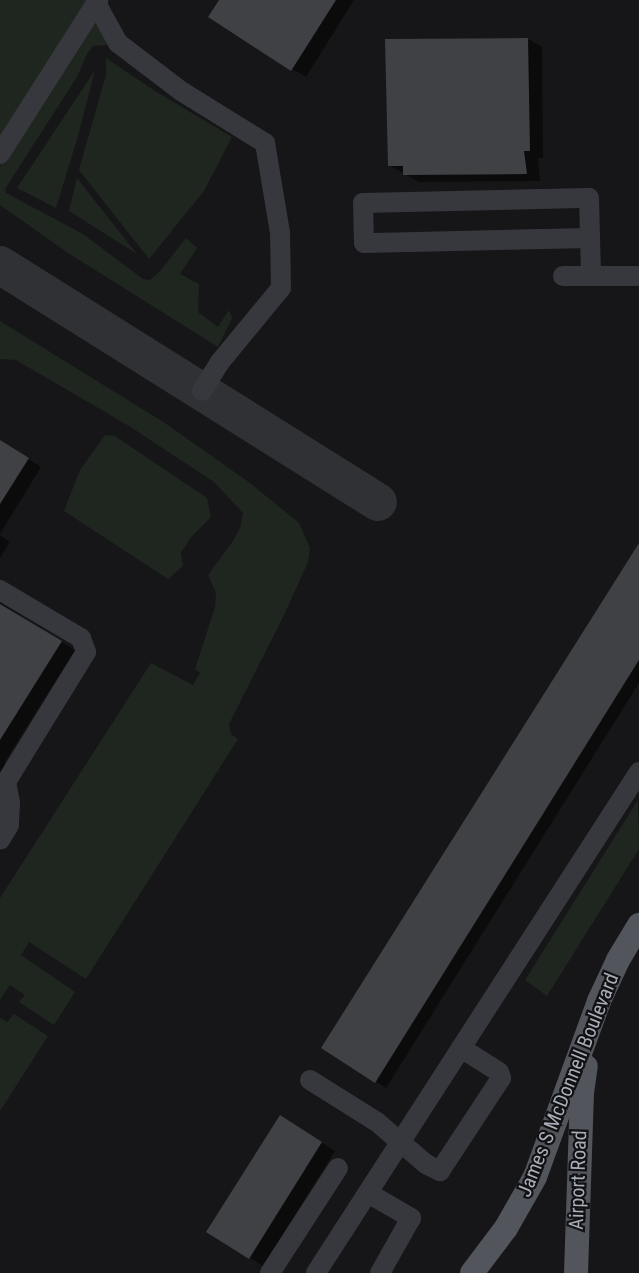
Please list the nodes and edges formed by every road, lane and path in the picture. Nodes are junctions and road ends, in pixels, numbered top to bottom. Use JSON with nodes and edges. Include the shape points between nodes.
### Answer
{"nodes":[{"id":1,"x":97,"y":2,"type":"edge"},
{"id":2,"x":0,"y":154,"type":"edge"},
{"id":3,"x":590,"y":238,"type":"junction"},
{"id":4,"x":564,"y":276,"type":"dead end"},
{"id":5,"x":591,"y":276,"type":"junction"},
{"id":6,"x":639,"y":276,"type":"edge"},
{"id":7,"x":202,"y":391,"type":"dead end"},
{"id":8,"x":0,"y":590,"type":"edge"},
{"id":9,"x":639,"y":772,"type":"edge"},
{"id":10,"x":0,"y":840,"type":"edge"},
{"id":11,"x":639,"y":925,"type":"edge"},
{"id":12,"x":594,"y":1015,"type":"junction"},
{"id":13,"x":461,"y":1048,"type":"junction"},
{"id":14,"x":310,"y":1080,"type":"dead end"},
{"id":15,"x":400,"y":1143,"type":"junction"},
{"id":16,"x":338,"y":1168,"type":"dead end"},
{"id":17,"x":368,"y":1193,"type":"junction"},
{"id":18,"x":270,"y":1273,"type":"edge"},
{"id":19,"x":316,"y":1273,"type":"edge"},
{"id":20,"x":380,"y":1273,"type":"edge"},
{"id":21,"x":472,"y":1273,"type":"edge"},
{"id":22,"x":576,"y":1273,"type":"edge"}],
"edges":[{"from":1,"to":2,"type":"street"},
{"from":1,"to":7,"type":"street","via":[[118,43],[181,91],[265,143],[280,233],[281,288],[220,362]]},
{"from":3,"to":3,"type":"street","via":[[589,198],[363,203],[364,243]]},
{"from":3,"to":5,"type":"street"},
{"from":4,"to":5,"type":"street"},
{"from":5,"to":6,"type":"street"},
{"from":8,"to":10,"type":"street","via":[[81,638],[86,652],[6,783],[9,825]]},
{"from":9,"to":13,"type":"street"},
{"from":11,"to":12,"type":"main road","name":"James S McDonnell Boulevard","via":[[618,960]]},
{"from":12,"to":21,"type":"main road","name":"James S McDonnell Boulevard","via":[[535,1177],[506,1228]]},
{"from":12,"to":22,"type":"main road","name":"Airport Road","via":[[582,1093]]},
{"from":13,"to":15,"type":"street"},
{"from":13,"to":15,"type":"street","via":[[499,1072],[501,1078],[443,1169],[436,1170]]},
{"from":14,"to":15,"type":"street","via":[[377,1122]]},
{"from":15,"to":17,"type":"street"},
{"from":16,"to":18,"type":"street"},
{"from":17,"to":19,"type":"street"},
{"from":17,"to":20,"type":"street","via":[[411,1218]]}]}
